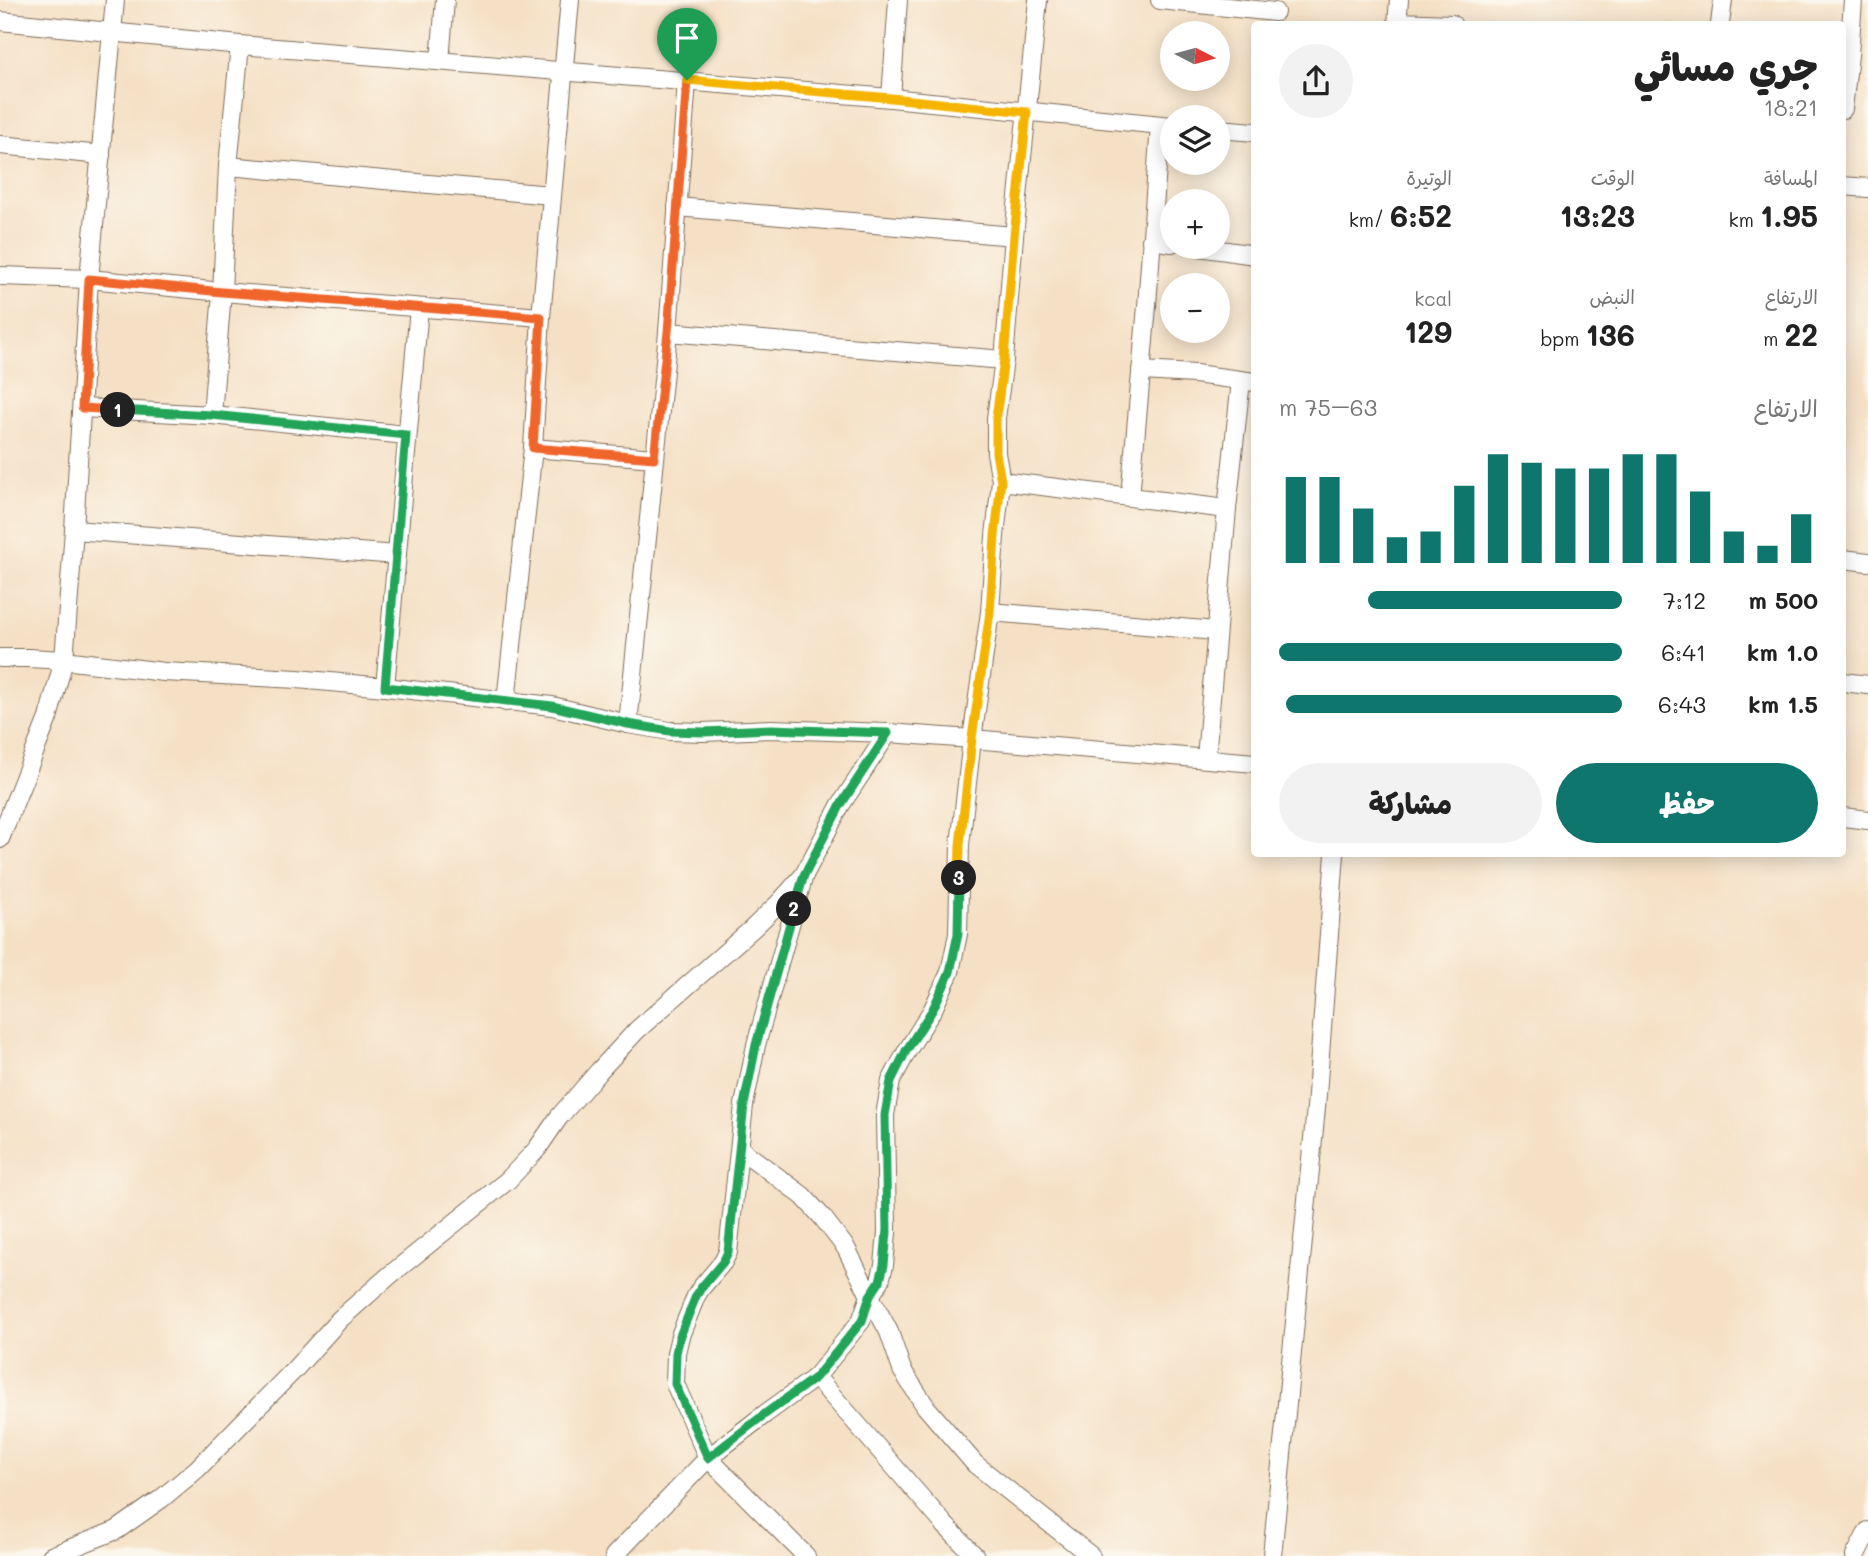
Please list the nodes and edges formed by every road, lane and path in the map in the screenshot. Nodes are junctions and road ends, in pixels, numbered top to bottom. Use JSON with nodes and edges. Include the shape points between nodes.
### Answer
{"nodes":[{"id":1,"x":115,"y":0,"type":"edge"},
{"id":2,"x":445,"y":0,"type":"edge"},
{"id":3,"x":570,"y":0,"type":"edge"},
{"id":4,"x":898,"y":0,"type":"edge"},
{"id":5,"x":1038,"y":0,"type":"edge"},
{"id":6,"x":1160,"y":0,"type":"edge"},
{"id":7,"x":1399,"y":0,"type":"edge"},
{"id":8,"x":1723,"y":0,"type":"edge"},
{"id":9,"x":1853,"y":0,"type":"edge"},
{"id":10,"x":1275,"y":12,"type":"edge"},
{"id":11,"x":0,"y":21,"type":"edge"},
{"id":12,"x":1397,"y":21,"type":"edge"},
{"id":13,"x":1720,"y":21,"type":"edge"},
{"id":14,"x":112,"y":32,"type":"junction"},
{"id":15,"x":240,"y":45,"type":"junction"},
{"id":16,"x":1849,"y":55,"type":"junction"},
{"id":17,"x":1868,"y":57,"type":"edge"},
{"id":18,"x":440,"y":61,"type":"junction"},
{"id":19,"x":562,"y":70,"type":"junction"},
{"id":20,"x":687,"y":80,"type":"junction"},
{"id":21,"x":1846,"y":82,"type":"edge"},
{"id":22,"x":891,"y":98,"type":"junction"},
{"id":23,"x":1027,"y":112,"type":"junction"},
{"id":24,"x":1160,"y":124,"type":"edge"},
{"id":25,"x":1230,"y":130,"type":"edge"},
{"id":26,"x":1251,"y":132,"type":"edge"},
{"id":27,"x":0,"y":145,"type":"edge"},
{"id":28,"x":102,"y":155,"type":"junction"},
{"id":29,"x":228,"y":166,"type":"junction"},
{"id":30,"x":1160,"y":171,"type":"edge"},
{"id":31,"x":1846,"y":186,"type":"edge"},
{"id":32,"x":1868,"y":188,"type":"edge"},
{"id":33,"x":551,"y":195,"type":"junction"},
{"id":34,"x":677,"y":207,"type":"junction"},
{"id":35,"x":1014,"y":236,"type":"junction"},
{"id":36,"x":1151,"y":240,"type":"junction"},
{"id":37,"x":1160,"y":241,"type":"edge"},
{"id":38,"x":1230,"y":251,"type":"edge"},
{"id":39,"x":1251,"y":254,"type":"edge"},
{"id":40,"x":0,"y":276,"type":"edge"},
{"id":41,"x":89,"y":279,"type":"junction"},
{"id":42,"x":222,"y":292,"type":"junction"},
{"id":43,"x":419,"y":308,"type":"junction"},
{"id":44,"x":541,"y":317,"type":"junction"},
{"id":45,"x":668,"y":332,"type":"junction"},
{"id":46,"x":1004,"y":359,"type":"junction"},
{"id":47,"x":1142,"y":371,"type":"junction"},
{"id":48,"x":1248,"y":381,"type":"edge"},
{"id":49,"x":82,"y":408,"type":"junction"},
{"id":50,"x":212,"y":415,"type":"junction"},
{"id":51,"x":406,"y":435,"type":"junction"},
{"id":52,"x":533,"y":448,"type":"junction"},
{"id":53,"x":654,"y":458,"type":"junction"},
{"id":54,"x":1001,"y":481,"type":"junction"},
{"id":55,"x":1130,"y":497,"type":"junction"},
{"id":56,"x":1227,"y":509,"type":"junction"},
{"id":57,"x":74,"y":530,"type":"junction"},
{"id":58,"x":397,"y":555,"type":"junction"},
{"id":59,"x":1846,"y":559,"type":"edge"},
{"id":60,"x":1868,"y":562,"type":"edge"},
{"id":61,"x":990,"y":612,"type":"junction"},
{"id":62,"x":1216,"y":631,"type":"junction"},
{"id":63,"x":0,"y":658,"type":"edge"},
{"id":64,"x":64,"y":660,"type":"junction"},
{"id":65,"x":1846,"y":682,"type":"edge"},
{"id":66,"x":1868,"y":685,"type":"edge"},
{"id":67,"x":385,"y":687,"type":"junction"},
{"id":68,"x":506,"y":702,"type":"junction"},
{"id":69,"x":628,"y":724,"type":"junction"},
{"id":70,"x":888,"y":733,"type":"junction"},
{"id":71,"x":972,"y":738,"type":"junction"},
{"id":72,"x":1206,"y":758,"type":"junction"},
{"id":73,"x":1251,"y":763,"type":"edge"},
{"id":74,"x":1846,"y":817,"type":"edge"},
{"id":75,"x":1868,"y":820,"type":"edge"},
{"id":76,"x":3,"y":823,"type":"edge"},
{"id":77,"x":0,"y":839,"type":"edge"},
{"id":78,"x":1335,"y":857,"type":"edge"},
{"id":79,"x":804,"y":875,"type":"junction"},
{"id":80,"x":740,"y":1149,"type":"junction"},
{"id":81,"x":870,"y":1296,"type":"junction"},
{"id":82,"x":816,"y":1377,"type":"junction"},
{"id":83,"x":708,"y":1458,"type":"junction"},
{"id":84,"x":1868,"y":1531,"type":"edge"},
{"id":85,"x":619,"y":1554,"type":"edge"},
{"id":86,"x":51,"y":1556,"type":"edge"},
{"id":87,"x":807,"y":1556,"type":"edge"},
{"id":88,"x":975,"y":1556,"type":"edge"},
{"id":89,"x":1091,"y":1556,"type":"edge"},
{"id":90,"x":1272,"y":1556,"type":"edge"},
{"id":91,"x":1856,"y":1556,"type":"edge"}],
"edges":[{"from":1,"to":14,"type":"street"},
{"from":2,"to":18,"type":"street"},
{"from":3,"to":19,"type":"street"},
{"from":4,"to":22,"type":"street"},
{"from":5,"to":23,"type":"street"},
{"from":6,"to":10,"type":"street"},
{"from":7,"to":12,"type":"street"},
{"from":8,"to":13,"type":"street"},
{"from":9,"to":16,"type":"street"},
{"from":11,"to":14,"type":"street"},
{"from":14,"to":15,"type":"street"},
{"from":14,"to":28,"type":"street"},
{"from":15,"to":18,"type":"street"},
{"from":15,"to":29,"type":"street"},
{"from":16,"to":17,"type":"street"},
{"from":16,"to":21,"type":"street"},
{"from":18,"to":19,"type":"street"},
{"from":19,"to":20,"type":"street"},
{"from":19,"to":33,"type":"street"},
{"from":20,"to":22,"type":"street"},
{"from":20,"to":34,"type":"street"},
{"from":22,"to":23,"type":"street"},
{"from":23,"to":24,"type":"street"},
{"from":23,"to":35,"type":"street"},
{"from":25,"to":26,"type":"street"},
{"from":27,"to":28,"type":"street"},
{"from":28,"to":41,"type":"street"},
{"from":29,"to":33,"type":"street"},
{"from":29,"to":42,"type":"street"},
{"from":30,"to":36,"type":"street"},
{"from":31,"to":32,"type":"street"},
{"from":33,"to":44,"type":"street"},
{"from":34,"to":35,"type":"street"},
{"from":34,"to":45,"type":"street"},
{"from":35,"to":46,"type":"street"},
{"from":36,"to":37,"type":"street"},
{"from":36,"to":47,"type":"street"},
{"from":38,"to":39,"type":"street"},
{"from":40,"to":41,"type":"street"},
{"from":41,"to":42,"type":"street"},
{"from":41,"to":49,"type":"street"},
{"from":42,"to":43,"type":"street"},
{"from":42,"to":50,"type":"street"},
{"from":43,"to":44,"type":"street"},
{"from":43,"to":51,"type":"street"},
{"from":44,"to":52,"type":"street"},
{"from":45,"to":46,"type":"street"},
{"from":45,"to":53,"type":"street"},
{"from":46,"to":54,"type":"street","via":[[996,418]]},
{"from":47,"to":48,"type":"street"},
{"from":47,"to":55,"type":"street"},
{"from":48,"to":56,"type":"street"},
{"from":49,"to":50,"type":"street"},
{"from":49,"to":57,"type":"street"},
{"from":50,"to":51,"type":"street"},
{"from":51,"to":58,"type":"street"},
{"from":52,"to":53,"type":"street"},
{"from":52,"to":68,"type":"street"},
{"from":53,"to":69,"type":"street"},
{"from":54,"to":55,"type":"street"},
{"from":54,"to":61,"type":"street"},
{"from":55,"to":56,"type":"street"},
{"from":56,"to":62,"type":"street"},
{"from":57,"to":58,"type":"street"},
{"from":57,"to":64,"type":"street"},
{"from":58,"to":67,"type":"street"},
{"from":59,"to":60,"type":"street"},
{"from":61,"to":62,"type":"street"},
{"from":61,"to":71,"type":"street"},
{"from":62,"to":72,"type":"street"},
{"from":63,"to":64,"type":"street"},
{"from":64,"to":67,"type":"street","via":[[164,672]]},
{"from":64,"to":76,"type":"street","via":[[48,718]]},
{"from":65,"to":66,"type":"street"},
{"from":67,"to":68,"type":"street"},
{"from":68,"to":69,"type":"street","via":[[552,706]]},
{"from":69,"to":70,"type":"street","via":[[670,731]]},
{"from":70,"to":71,"type":"street"},
{"from":70,"to":79,"type":"street","via":[[840,806]]},
{"from":71,"to":72,"type":"street"},
{"from":71,"to":81,"type":"street","via":[[960,845],[958,934],[939,997],[891,1081],[885,1115],[884,1265]]},
{"from":72,"to":73,"type":"street"},
{"from":74,"to":75,"type":"street"},
{"from":76,"to":77,"type":"street"},
{"from":78,"to":90,"type":"street","via":[[1316,1108]]},
{"from":79,"to":80,"type":"street","via":[[756,1045]]},
{"from":79,"to":86,"type":"street","via":[[752,929],[637,1030],[508,1180],[340,1320],[197,1469],[117,1530]]},
{"from":80,"to":81,"type":"street","via":[[803,1196],[823,1218],[846,1248]]},
{"from":80,"to":83,"type":"street","via":[[728,1252],[696,1296],[676,1353],[675,1384]]},
{"from":81,"to":82,"type":"street","via":[[862,1321]]},
{"from":81,"to":89,"type":"street","via":[[902,1370],[926,1407],[975,1464]]},
{"from":82,"to":83,"type":"street"},
{"from":82,"to":88,"type":"street"},
{"from":83,"to":85,"type":"street"},
{"from":83,"to":87,"type":"street"},
{"from":84,"to":91,"type":"street"}]}
